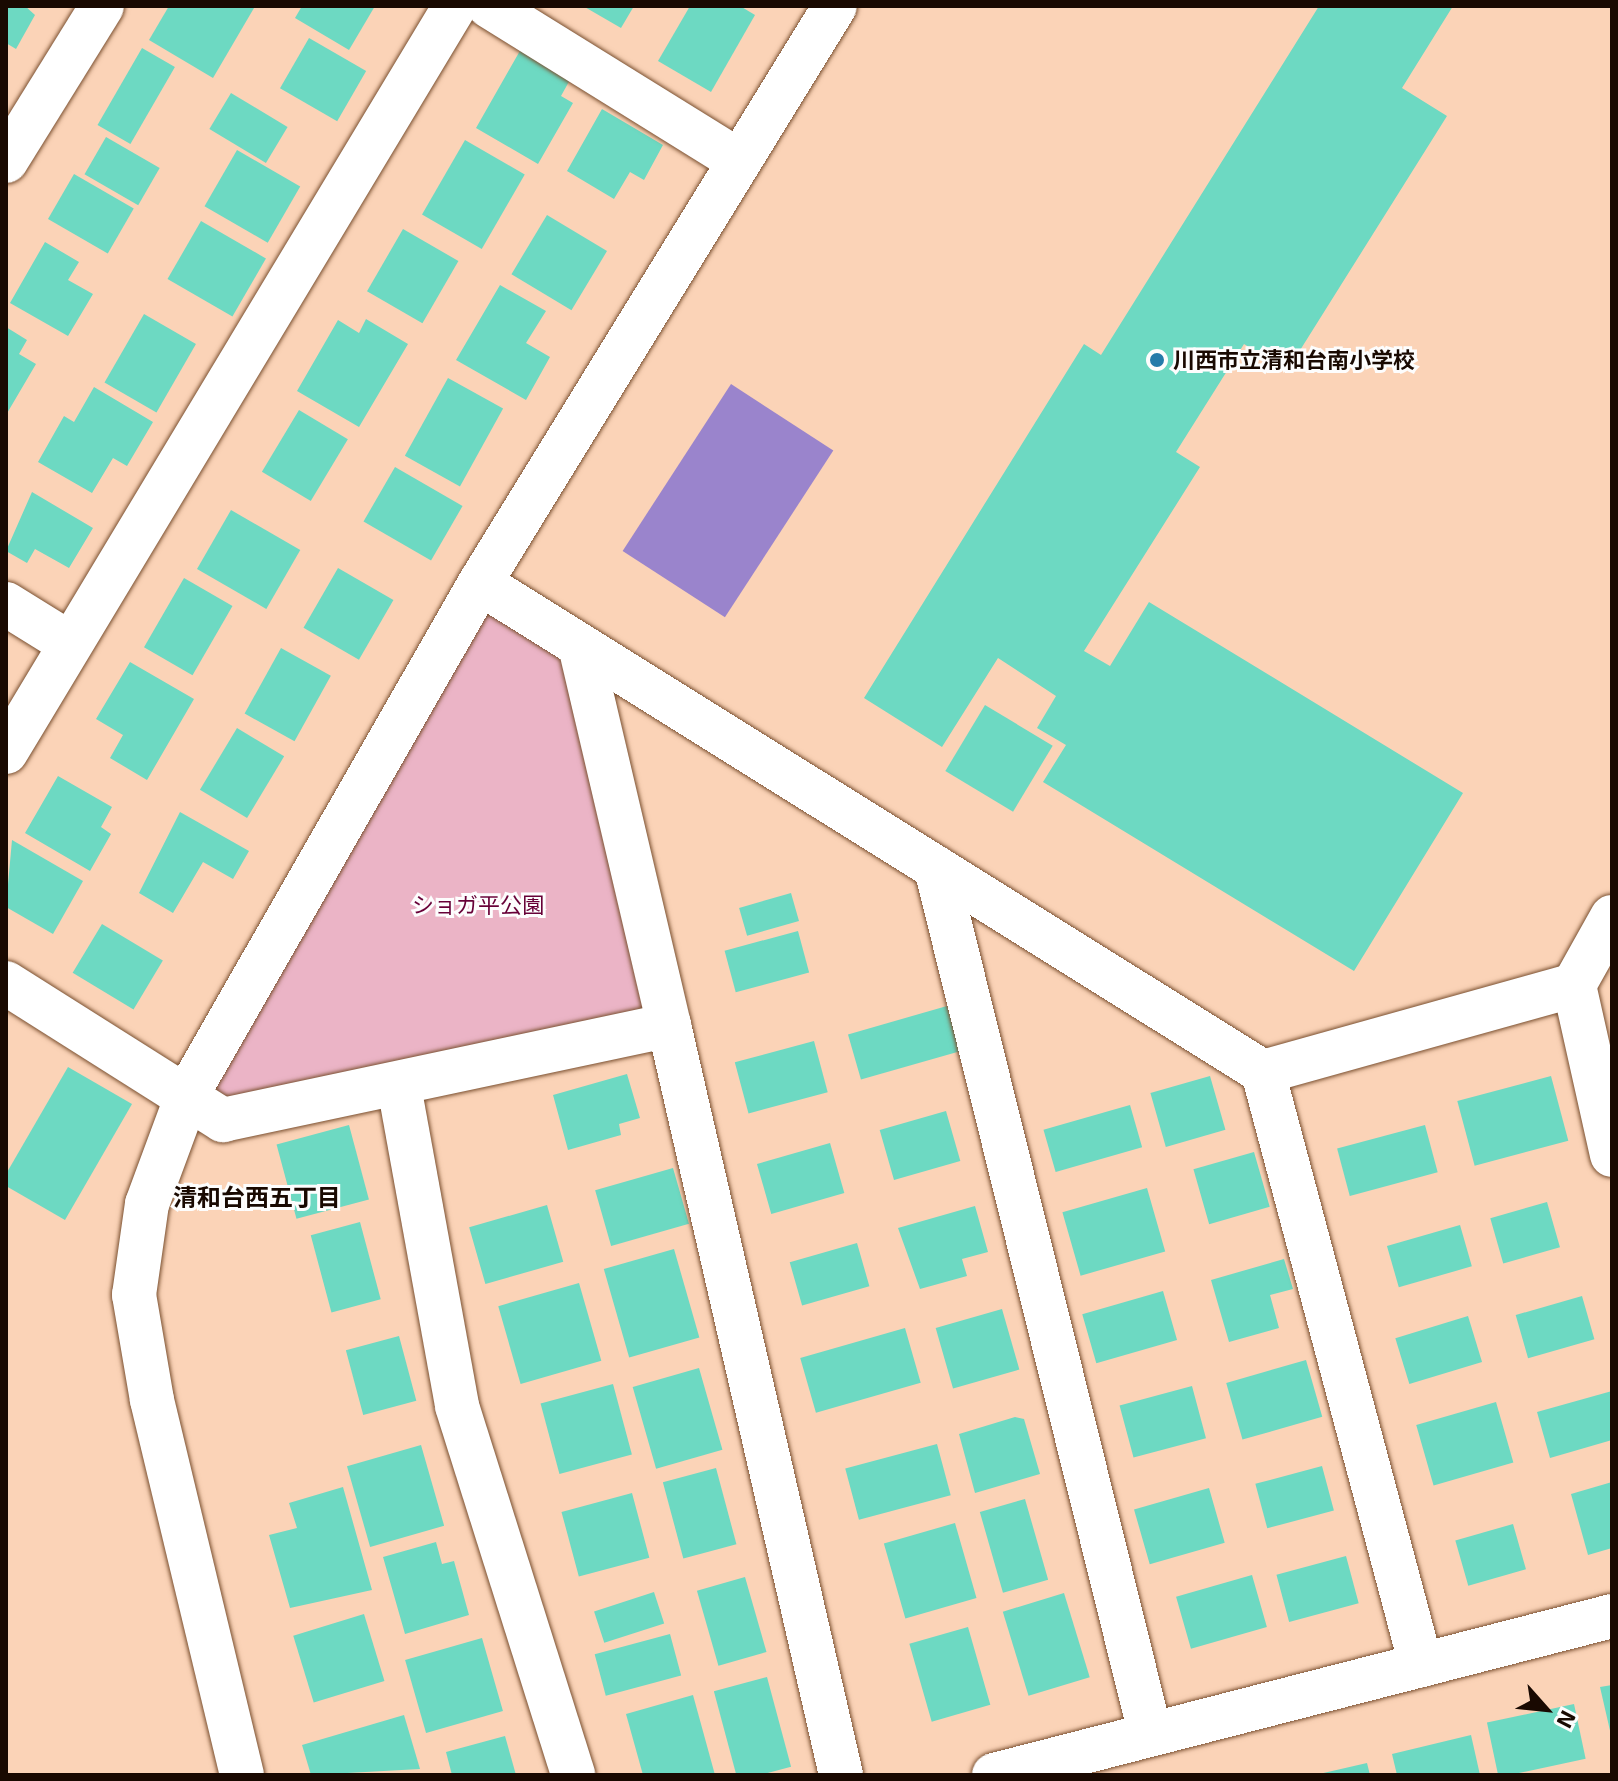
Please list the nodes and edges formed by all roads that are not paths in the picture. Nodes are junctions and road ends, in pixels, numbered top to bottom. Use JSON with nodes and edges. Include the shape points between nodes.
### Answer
{"nodes":[{"id":1,"x":102,"y":6,"type":"edge"},
{"id":2,"x":455,"y":6,"type":"edge"},
{"id":3,"x":489,"y":6,"type":"edge"},
{"id":4,"x":835,"y":6,"type":"edge"},
{"id":5,"x":737,"y":160,"type":"junction"},
{"id":6,"x":6,"y":161,"type":"edge"},
{"id":7,"x":480,"y":583,"type":"junction"},
{"id":8,"x":6,"y":604,"type":"edge"},
{"id":9,"x":69,"y":643,"type":"junction"},
{"id":10,"x":580,"y":646,"type":"junction"},
{"id":11,"x":6,"y":752,"type":"edge"},
{"id":12,"x":936,"y":868,"type":"junction"},
{"id":13,"x":1612,"y":917,"type":"edge"},
{"id":14,"x":6,"y":983,"type":"edge"},
{"id":15,"x":1574,"y":985,"type":"junction"},
{"id":16,"x":669,"y":1025,"type":"junction"},
{"id":17,"x":1263,"y":1072,"type":"junction"},
{"id":18,"x":399,"y":1086,"type":"junction"},
{"id":19,"x":188,"y":1093,"type":"junction"},
{"id":20,"x":1612,"y":1155,"type":"edge"},
{"id":21,"x":1612,"y":1616,"type":"edge"},
{"id":22,"x":1421,"y":1665,"type":"junction"},
{"id":23,"x":1150,"y":1733,"type":"junction"},
{"id":24,"x":242,"y":1775,"type":"edge"},
{"id":25,"x":573,"y":1775,"type":"edge"},
{"id":26,"x":841,"y":1775,"type":"edge"},
{"id":27,"x":994,"y":1775,"type":"edge"}],
"edges":[{"from":1,"to":6,"type":"street"},
{"from":2,"to":9,"type":"street"},
{"from":3,"to":5,"type":"street"},
{"from":4,"to":5,"type":"street"},
{"from":5,"to":7,"type":"street"},
{"from":7,"to":10,"type":"street"},
{"from":7,"to":19,"type":"street"},
{"from":8,"to":9,"type":"street"},
{"from":9,"to":11,"type":"street"},
{"from":10,"to":12,"type":"street"},
{"from":10,"to":16,"type":"street"},
{"from":12,"to":17,"type":"street"},
{"from":12,"to":23,"type":"street"},
{"from":13,"to":15,"type":"street"},
{"from":14,"to":19,"type":"street"},
{"from":15,"to":17,"type":"street"},
{"from":15,"to":20,"type":"street"},
{"from":16,"to":18,"type":"street"},
{"from":16,"to":26,"type":"street"},
{"from":17,"to":22,"type":"street"},
{"from":18,"to":19,"type":"street","via":[[223,1120]]},
{"from":18,"to":25,"type":"street","via":[[457,1406]]},
{"from":19,"to":24,"type":"street","via":[[147,1204],[134,1295],[152,1400]]},
{"from":21,"to":22,"type":"street"},
{"from":22,"to":23,"type":"street"},
{"from":23,"to":27,"type":"street"}]}
